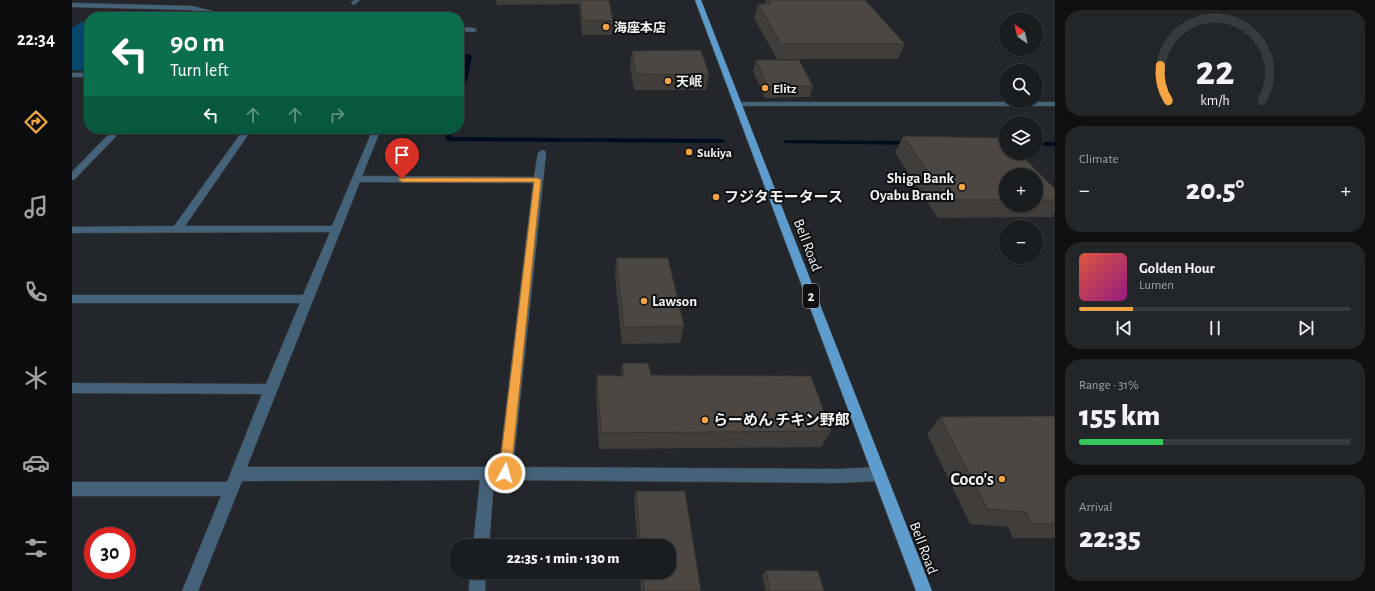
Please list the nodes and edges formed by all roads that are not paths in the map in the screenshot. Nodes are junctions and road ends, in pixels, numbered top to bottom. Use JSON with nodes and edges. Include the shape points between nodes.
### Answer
{"nodes":[{"id":1,"x":698,"y":0,"type":"edge"},
{"id":2,"x":72,"y":5,"type":"edge"},
{"id":3,"x":208,"y":12,"type":"edge"},
{"id":4,"x":464,"y":30,"type":"edge"},
{"id":5,"x":474,"y":30,"type":"dead end"},
{"id":6,"x":72,"y":75,"type":"edge"},
{"id":7,"x":84,"y":75,"type":"edge"},
{"id":8,"x":738,"y":104,"type":"junction"},
{"id":9,"x":1055,"y":104,"type":"edge"},
{"id":10,"x":114,"y":134,"type":"edge"},
{"id":11,"x":244,"y":134,"type":"edge"},
{"id":12,"x":375,"y":134,"type":"edge"},
{"id":13,"x":542,"y":153,"type":"dead end"},
{"id":14,"x":72,"y":177,"type":"edge"},
{"id":15,"x":356,"y":179,"type":"junction"},
{"id":16,"x":538,"y":180,"type":"junction"},
{"id":17,"x":72,"y":230,"type":"edge"},
{"id":18,"x":177,"y":230,"type":"junction"},
{"id":19,"x":334,"y":230,"type":"junction"},
{"id":20,"x":72,"y":299,"type":"edge"},
{"id":21,"x":306,"y":299,"type":"junction"},
{"id":22,"x":72,"y":388,"type":"edge"},
{"id":23,"x":270,"y":389,"type":"junction"},
{"id":24,"x":488,"y":473,"type":"junction"},
{"id":25,"x":505,"y":473,"type":"junction"},
{"id":26,"x":237,"y":474,"type":"junction"},
{"id":27,"x":879,"y":474,"type":"junction"},
{"id":28,"x":72,"y":489,"type":"edge"},
{"id":29,"x":232,"y":489,"type":"junction"},
{"id":30,"x":482,"y":539,"type":"edge"},
{"id":31,"x":478,"y":579,"type":"edge"},
{"id":32,"x":190,"y":591,"type":"edge"},
{"id":33,"x":477,"y":591,"type":"edge"},
{"id":34,"x":924,"y":591,"type":"edge"}],
"edges":[{"from":1,"to":8,"type":"main road","name":"Bell Road","number":"2"},
{"from":2,"to":3,"type":"street","via":[[192,8]]},
{"from":4,"to":5,"type":"street"},
{"from":6,"to":7,"type":"street"},
{"from":8,"to":9,"type":"street"},
{"from":8,"to":27,"type":"main road","name":"Bell Road","number":"2"},
{"from":10,"to":14,"type":"street"},
{"from":11,"to":18,"type":"street"},
{"from":12,"to":15,"type":"street"},
{"from":13,"to":16,"type":"street"},
{"from":15,"to":16,"type":"street"},
{"from":15,"to":19,"type":"street"},
{"from":16,"to":25,"type":"street"},
{"from":17,"to":18,"type":"street"},
{"from":18,"to":19,"type":"street"},
{"from":19,"to":21,"type":"street"},
{"from":20,"to":21,"type":"street"},
{"from":21,"to":23,"type":"street"},
{"from":22,"to":23,"type":"street"},
{"from":23,"to":26,"type":"street"},
{"from":24,"to":25,"type":"street"},
{"from":24,"to":26,"type":"street"},
{"from":24,"to":30,"type":"street"},
{"from":25,"to":27,"type":"street","via":[[839,476]]},
{"from":26,"to":29,"type":"street"},
{"from":27,"to":34,"type":"main road","name":"Bell Road","number":"2"},
{"from":28,"to":29,"type":"street"},
{"from":29,"to":32,"type":"street"},
{"from":31,"to":33,"type":"street"}]}
